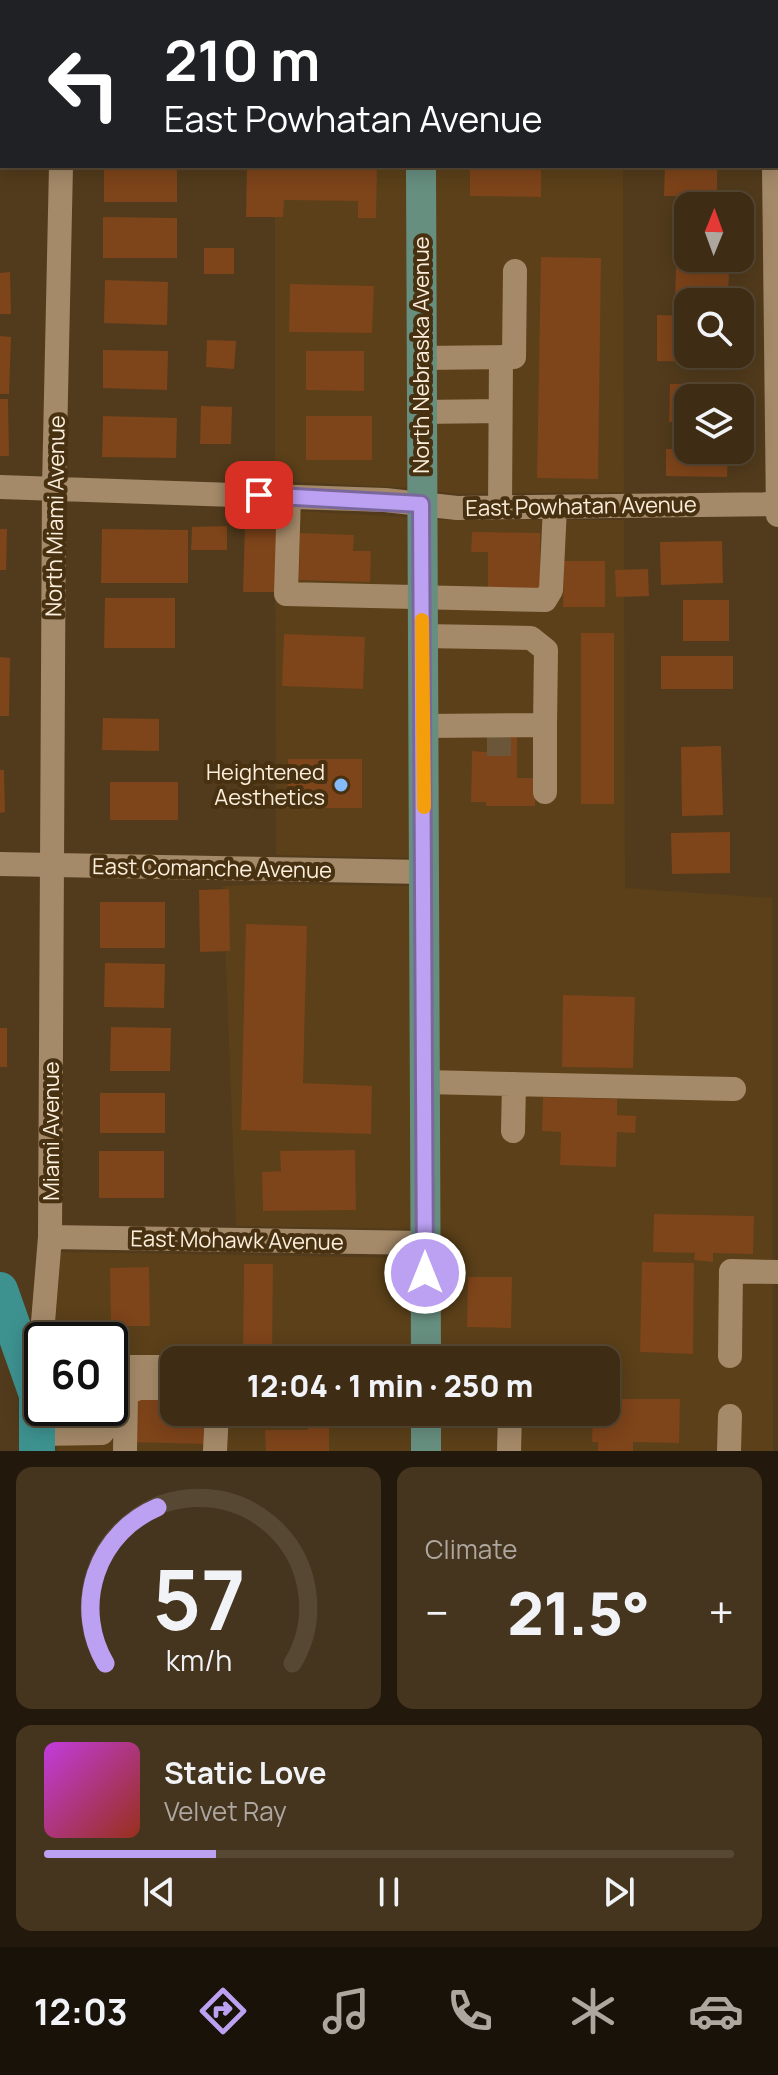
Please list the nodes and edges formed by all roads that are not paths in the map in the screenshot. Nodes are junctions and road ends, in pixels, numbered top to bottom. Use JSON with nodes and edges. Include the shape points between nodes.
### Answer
{"nodes":[{"id":1,"x":61,"y":168,"type":"edge"},
{"id":2,"x":421,"y":168,"type":"edge"},
{"id":3,"x":774,"y":168,"type":"edge"},
{"id":4,"x":515,"y":271,"type":"dead end"},
{"id":5,"x":501,"y":357,"type":"junction"},
{"id":6,"x":422,"y":358,"type":"junction"},
{"id":7,"x":500,"y":411,"type":"junction"},
{"id":8,"x":421,"y":412,"type":"junction"},
{"id":9,"x":0,"y":487,"type":"edge"},
{"id":10,"x":54,"y":487,"type":"junction"},
{"id":11,"x":289,"y":496,"type":"junction"},
{"id":12,"x":421,"y":504,"type":"junction"},
{"id":13,"x":778,"y":504,"type":"edge"},
{"id":14,"x":500,"y":507,"type":"junction"},
{"id":15,"x":555,"y":507,"type":"junction"},
{"id":16,"x":778,"y":515,"type":"edge"},
{"id":17,"x":422,"y":598,"type":"junction"},
{"id":18,"x":422,"y":636,"type":"junction"},
{"id":19,"x":423,"y":726,"type":"junction"},
{"id":20,"x":468,"y":726,"type":"junction"},
{"id":21,"x":530,"y":732,"type":"junction"},
{"id":22,"x":487,"y":744,"type":"tunnel mouth"},
{"id":23,"x":545,"y":792,"type":"dead end"},
{"id":24,"x":0,"y":864,"type":"edge"},
{"id":25,"x":53,"y":865,"type":"junction"},
{"id":26,"x":424,"y":872,"type":"junction"},
{"id":27,"x":425,"y":1082,"type":"junction"},
{"id":28,"x":514,"y":1084,"type":"junction"},
{"id":29,"x":734,"y":1089,"type":"dead end"},
{"id":30,"x":513,"y":1131,"type":"dead end"},
{"id":31,"x":50,"y":1237,"type":"junction"},
{"id":32,"x":425,"y":1243,"type":"junction"},
{"id":33,"x":778,"y":1272,"type":"edge"},
{"id":34,"x":0,"y":1290,"type":"edge"},
{"id":35,"x":43,"y":1322,"type":"edge"},
{"id":36,"x":426,"y":1346,"type":"edge"},
{"id":37,"x":730,"y":1356,"type":"dead end"},
{"id":38,"x":24,"y":1358,"type":"edge"},
{"id":39,"x":128,"y":1367,"type":"edge"},
{"id":40,"x":160,"y":1367,"type":"edge"},
{"id":41,"x":160,"y":1388,"type":"edge"},
{"id":42,"x":730,"y":1416,"type":"dead end"},
{"id":43,"x":216,"y":1426,"type":"edge"},
{"id":44,"x":426,"y":1426,"type":"edge"},
{"id":45,"x":510,"y":1426,"type":"edge"},
{"id":46,"x":37,"y":1442,"type":"edge"},
{"id":47,"x":103,"y":1442,"type":"edge"},
{"id":48,"x":125,"y":1451,"type":"edge"},
{"id":49,"x":215,"y":1451,"type":"edge"},
{"id":50,"x":426,"y":1451,"type":"edge"},
{"id":51,"x":509,"y":1451,"type":"edge"},
{"id":52,"x":729,"y":1451,"type":"edge"}],
"edges":[{"from":1,"to":10,"type":"street","name":"North Miami Avenue"},
{"from":2,"to":6,"type":"main road","name":"North Nebraska Avenue"},
{"from":3,"to":13,"type":"street"},
{"from":4,"to":5,"type":"street","via":[[514,357]]},
{"from":5,"to":6,"type":"street"},
{"from":5,"to":7,"type":"street"},
{"from":6,"to":8,"type":"main road","name":"North Nebraska Avenue"},
{"from":7,"to":8,"type":"street"},
{"from":7,"to":14,"type":"street"},
{"from":8,"to":12,"type":"main road","name":"North Nebraska Avenue"},
{"from":9,"to":10,"type":"street","name":"East Powhatan Avenue"},
{"from":10,"to":11,"type":"street","name":"East Powhatan Avenue"},
{"from":10,"to":25,"type":"street","name":"North Miami Avenue"},
{"from":11,"to":12,"type":"street","name":"East Powhatan Avenue"},
{"from":11,"to":17,"type":"street","via":[[286,594]]},
{"from":12,"to":14,"type":"street","name":"East Powhatan Avenue"},
{"from":12,"to":17,"type":"main road","name":"North Nebraska Avenue"},
{"from":13,"to":15,"type":"street","name":"East Powhatan Avenue"},
{"from":13,"to":16,"type":"street"},
{"from":14,"to":15,"type":"street","name":"East Powhatan Avenue"},
{"from":15,"to":17,"type":"street","via":[[550,597]]},
{"from":17,"to":18,"type":"main road","name":"North Nebraska Avenue"},
{"from":18,"to":19,"type":"main road","name":"North Nebraska Avenue"},
{"from":18,"to":21,"type":"street","via":[[539,642],[546,650]]},
{"from":19,"to":20,"type":"street"},
{"from":19,"to":26,"type":"main road","name":"North Nebraska Avenue"},
{"from":20,"to":21,"type":"street"},
{"from":20,"to":22,"type":"street"},
{"from":21,"to":23,"type":"street"},
{"from":24,"to":25,"type":"street","name":"East Comanche Avenue"},
{"from":25,"to":26,"type":"street","name":"East Comanche Avenue"},
{"from":25,"to":31,"type":"street","name":"Miami Avenue"},
{"from":26,"to":27,"type":"main road","name":"North Nebraska Avenue"},
{"from":27,"to":28,"type":"street"},
{"from":27,"to":32,"type":"main road","name":"North Nebraska Avenue"},
{"from":28,"to":29,"type":"street"},
{"from":28,"to":30,"type":"street"},
{"from":31,"to":32,"type":"street","name":"East Mohawk Avenue"},
{"from":31,"to":35,"type":"street","name":"Miami Avenue"},
{"from":32,"to":36,"type":"main road","name":"North Nebraska Avenue"},
{"from":33,"to":37,"type":"street","via":[[731,1271]]},
{"from":34,"to":38,"type":"highway"},
{"from":39,"to":40,"type":"street"},
{"from":41,"to":48,"type":"street","via":[[126,1393]]},
{"from":42,"to":52,"type":"street"},
{"from":43,"to":49,"type":"street"},
{"from":44,"to":50,"type":"main road"},
{"from":45,"to":51,"type":"street"},
{"from":46,"to":47,"type":"street"}]}
